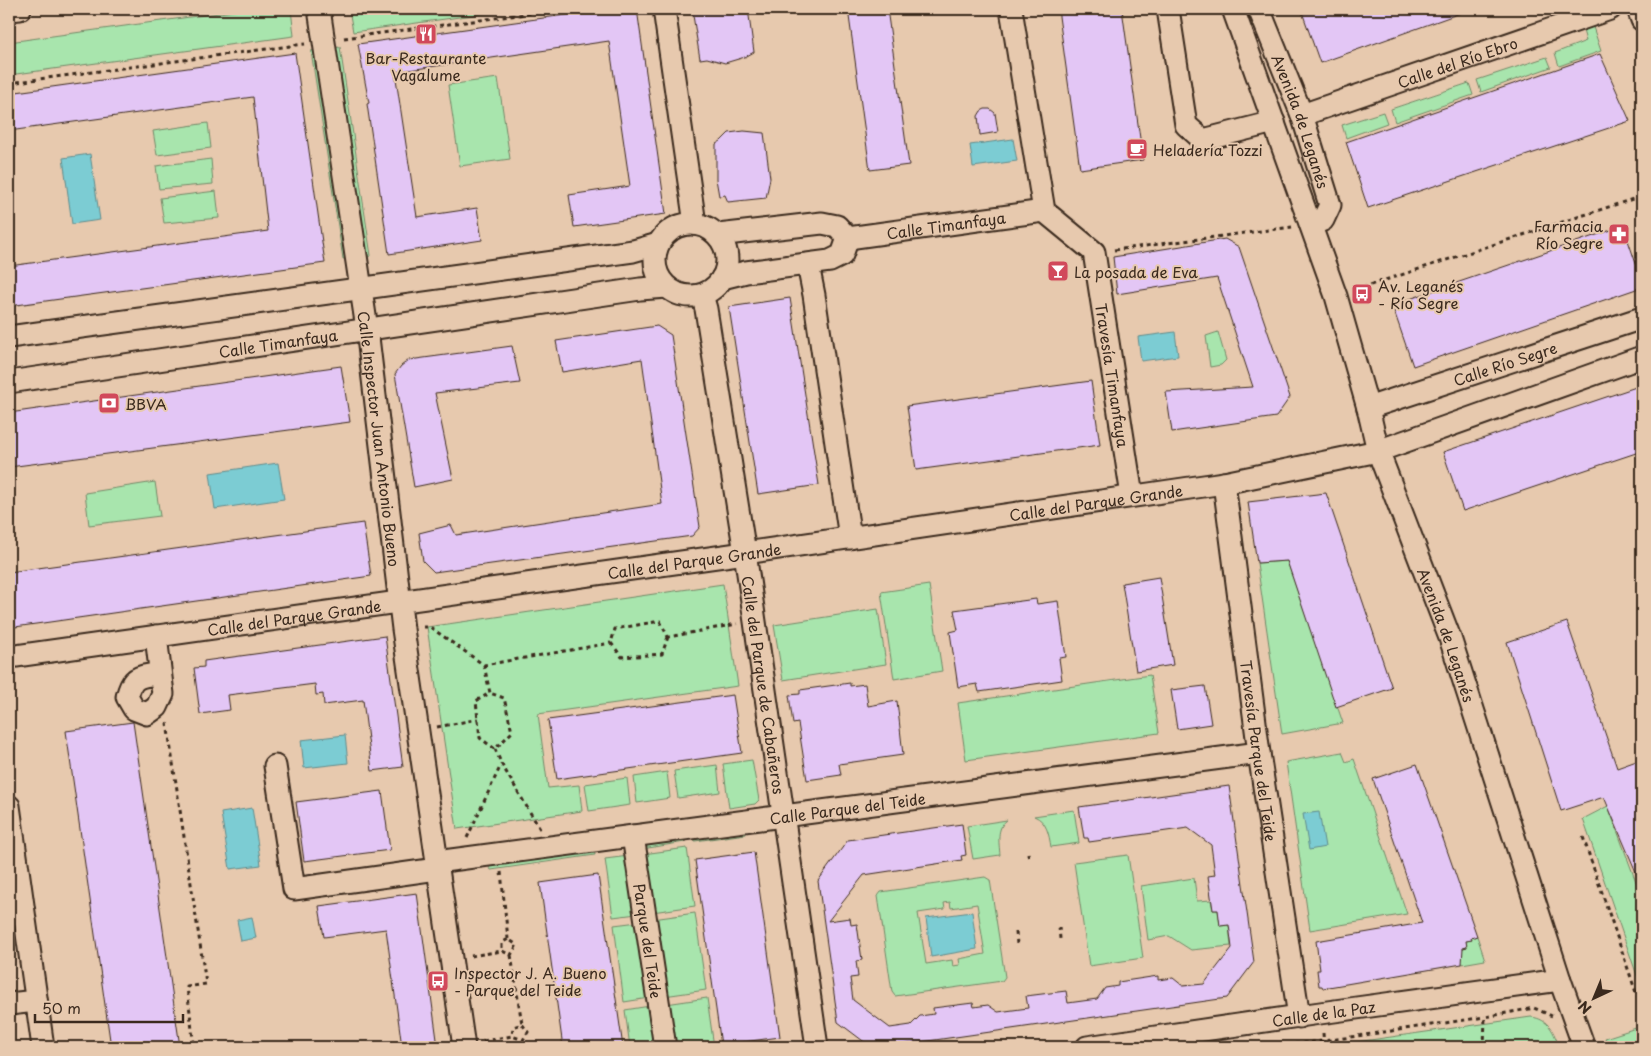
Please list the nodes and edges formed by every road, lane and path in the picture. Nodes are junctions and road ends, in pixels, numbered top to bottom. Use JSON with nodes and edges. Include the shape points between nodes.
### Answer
{"nodes":[{"id":1,"x":20,"y":9,"type":"edge"},
{"id":2,"x":319,"y":9,"type":"edge"},
{"id":3,"x":563,"y":9,"type":"edge"},
{"id":4,"x":664,"y":9,"type":"edge"},
{"id":5,"x":1011,"y":9,"type":"edge"},
{"id":6,"x":1168,"y":9,"type":"edge"},
{"id":7,"x":1233,"y":9,"type":"edge"},
{"id":8,"x":1259,"y":9,"type":"edge"},
{"id":9,"x":1610,"y":9,"type":"edge"},
{"id":10,"x":1638,"y":9,"type":"edge"},
{"id":11,"x":9,"y":10,"type":"edge"},
{"id":12,"x":1642,"y":20,"type":"edge"},
{"id":13,"x":323,"y":41,"type":"junction"},
{"id":14,"x":9,"y":83,"type":"edge"},
{"id":15,"x":1302,"y":115,"type":"junction"},
{"id":16,"x":1274,"y":122,"type":"junction"},
{"id":17,"x":1642,"y":196,"type":"edge"},
{"id":18,"x":1044,"y":211,"type":"junction"},
{"id":19,"x":695,"y":224,"type":"junction"},
{"id":20,"x":1310,"y":225,"type":"junction"},
{"id":21,"x":718,"y":236,"type":"junction"},
{"id":22,"x":848,"y":238,"type":"junction"},
{"id":23,"x":658,"y":244,"type":"junction"},
{"id":24,"x":1094,"y":252,"type":"junction"},
{"id":25,"x":808,"y":265,"type":"junction"},
{"id":26,"x":722,"y":278,"type":"junction"},
{"id":27,"x":667,"y":287,"type":"junction"},
{"id":28,"x":361,"y":289,"type":"junction"},
{"id":29,"x":702,"y":295,"type":"junction"},
{"id":30,"x":1336,"y":296,"type":"junction"},
{"id":31,"x":1642,"y":318,"type":"edge"},
{"id":32,"x":366,"y":329,"type":"junction"},
{"id":33,"x":9,"y":337,"type":"edge"},
{"id":34,"x":1642,"y":357,"type":"edge"},
{"id":35,"x":9,"y":382,"type":"edge"},
{"id":36,"x":1368,"y":408,"type":"junction"},
{"id":37,"x":1378,"y":452,"type":"junction"},
{"id":38,"x":1224,"y":483,"type":"junction"},
{"id":39,"x":1132,"y":496,"type":"junction"},
{"id":40,"x":850,"y":538,"type":"junction"},
{"id":41,"x":745,"y":553,"type":"junction"},
{"id":42,"x":399,"y":602,"type":"junction"},
{"id":43,"x":755,"y":621,"type":"junction"},
{"id":44,"x":403,"y":629,"type":"junction"},
{"id":45,"x":156,"y":636,"type":"junction"},
{"id":46,"x":668,"y":637,"type":"junction"},
{"id":47,"x":611,"y":643,"type":"junction"},
{"id":48,"x":9,"y":657,"type":"edge"},
{"id":49,"x":484,"y":665,"type":"junction"},
{"id":50,"x":150,"y":675,"type":"dead end"},
{"id":51,"x":490,"y":693,"type":"junction"},
{"id":52,"x":163,"y":694,"type":"junction"},
{"id":53,"x":478,"y":719,"type":"junction"},
{"id":54,"x":417,"y":730,"type":"junction"},
{"id":55,"x":495,"y":749,"type":"junction"},
{"id":56,"x":1259,"y":753,"type":"junction"},
{"id":57,"x":502,"y":765,"type":"junction"},
{"id":58,"x":275,"y":766,"type":"dead end"},
{"id":59,"x":9,"y":806,"type":"edge"},
{"id":60,"x":783,"y":816,"type":"junction"},
{"id":61,"x":633,"y":836,"type":"junction"},
{"id":62,"x":1583,"y":838,"type":"dead end"},
{"id":63,"x":551,"y":846,"type":"junction"},
{"id":64,"x":1028,"y":852,"type":"dead end"},
{"id":65,"x":499,"y":854,"type":"junction"},
{"id":66,"x":467,"y":858,"type":"junction"},
{"id":67,"x":1029,"y":860,"type":"dead end"},
{"id":68,"x":436,"y":865,"type":"junction"},
{"id":69,"x":1059,"y":926,"type":"dead end"},
{"id":70,"x":1016,"y":932,"type":"dead end"},
{"id":71,"x":508,"y":939,"type":"junction"},
{"id":72,"x":1060,"y":939,"type":"dead end"},
{"id":73,"x":1017,"y":945,"type":"dead end"},
{"id":74,"x":502,"y":952,"type":"junction"},
{"id":75,"x":511,"y":955,"type":"junction"},
{"id":76,"x":450,"y":959,"type":"junction"},
{"id":77,"x":1560,"y":980,"type":"junction"},
{"id":78,"x":36,"y":1001,"type":"junction"},
{"id":79,"x":9,"y":1004,"type":"edge"},
{"id":80,"x":1642,"y":1010,"type":"edge"},
{"id":81,"x":1299,"y":1017,"type":"junction"},
{"id":82,"x":1485,"y":1017,"type":"junction"},
{"id":83,"x":1555,"y":1017,"type":"dead end"},
{"id":84,"x":522,"y":1024,"type":"junction"},
{"id":85,"x":512,"y":1036,"type":"junction"},
{"id":86,"x":523,"y":1040,"type":"junction"},
{"id":87,"x":464,"y":1046,"type":"edge"},
{"id":88,"x":42,"y":1047,"type":"edge"},
{"id":89,"x":194,"y":1047,"type":"edge"},
{"id":90,"x":523,"y":1047,"type":"edge"},
{"id":91,"x":665,"y":1047,"type":"edge"},
{"id":92,"x":817,"y":1047,"type":"edge"},
{"id":93,"x":1088,"y":1047,"type":"edge"},
{"id":94,"x":1263,"y":1047,"type":"edge"},
{"id":95,"x":1484,"y":1047,"type":"edge"},
{"id":96,"x":1584,"y":1047,"type":"edge"}],
"edges":[{"from":1,"to":11,"type":"street"},
{"from":2,"to":13,"type":"street","name":"Calle Inspector Juan Antonio Bueno"},
{"from":3,"to":13,"type":"path"},
{"from":4,"to":19,"type":"street"},
{"from":5,"to":18,"type":"street"},
{"from":6,"to":16,"type":"street","via":[[1186,125],[1203,140]]},
{"from":7,"to":16,"type":"street","name":"Avenida de Leganés"},
{"from":8,"to":15,"type":"street","name":"Avenida de Leganés"},
{"from":9,"to":15,"type":"street","name":"Calle del Río Ebro"},
{"from":10,"to":12,"type":"street"},
{"from":13,"to":14,"type":"path"},
{"from":13,"to":28,"type":"street","name":"Calle Inspector Juan Antonio Bueno"},
{"from":15,"to":20,"type":"street","name":"Avenida de Leganés","via":[[1330,205],[1323,220]]},
{"from":16,"to":20,"type":"street","name":"Avenida de Leganés"},
{"from":17,"to":30,"type":"path"},
{"from":18,"to":22,"type":"street","name":"Calle Timanfaya"},
{"from":18,"to":24,"type":"street"},
{"from":19,"to":21,"type":"street"},
{"from":19,"to":23,"type":"street","via":[[681,225]]},
{"from":20,"to":24,"type":"path"},
{"from":20,"to":30,"type":"street","name":"Avenida de Leganés"},
{"from":21,"to":22,"type":"street","via":[[822,223],[837,226]]},
{"from":21,"to":26,"type":"street","via":[[725,246],[727,264]]},
{"from":22,"to":25,"type":"street","via":[[842,255]]},
{"from":23,"to":27,"type":"street","via":[[655,258],[658,274]]},
{"from":23,"to":28,"type":"street","via":[[633,251]]},
{"from":24,"to":39,"type":"street","name":"Travesía Timanfaya"},
{"from":25,"to":26,"type":"street"},
{"from":25,"to":40,"type":"street"},
{"from":26,"to":29,"type":"street","via":[[713,289]]},
{"from":27,"to":29,"type":"street","via":[[688,296]]},
{"from":27,"to":32,"type":"street","name":"Calle Timanfaya"},
{"from":28,"to":32,"type":"street","name":"Calle Inspector Juan Antonio Bueno"},
{"from":28,"to":33,"type":"street"},
{"from":29,"to":41,"type":"street","name":"Calle del Parque de Cabañeros"},
{"from":30,"to":36,"type":"street","name":"Avenida de Leganés"},
{"from":31,"to":36,"type":"street","name":"Calle Río Segre"},
{"from":32,"to":35,"type":"street","name":"Calle Timanfaya"},
{"from":32,"to":42,"type":"street","name":"Calle Inspector Juan Antonio Bueno"},
{"from":34,"to":37,"type":"street"},
{"from":36,"to":37,"type":"street","name":"Avenida de Leganés"},
{"from":37,"to":38,"type":"street","name":"Calle del Parque Grande"},
{"from":37,"to":77,"type":"street","name":"Avenida de Leganés","via":[[1450,638]]},
{"from":38,"to":39,"type":"street","name":"Calle del Parque Grande"},
{"from":38,"to":56,"type":"street","name":"Travesía Parque del Teide"},
{"from":39,"to":40,"type":"street","name":"Calle del Parque Grande"},
{"from":40,"to":41,"type":"street","name":"Calle del Parque Grande"},
{"from":41,"to":42,"type":"street","name":"Calle del Parque Grande"},
{"from":41,"to":43,"type":"street","name":"Calle del Parque de Cabañeros"},
{"from":42,"to":44,"type":"street","name":"Calle Inspector Juan Antonio Bueno"},
{"from":42,"to":45,"type":"street","name":"Calle del Parque Grande"},
{"from":43,"to":46,"type":"path"},
{"from":43,"to":60,"type":"street","name":"Calle del Parque de Cabañeros"},
{"from":44,"to":49,"type":"path","via":[[430,627]]},
{"from":44,"to":54,"type":"street","name":"Calle Inspector Juan Antonio Bueno"},
{"from":45,"to":48,"type":"street","name":"Calle del Parque Grande"},
{"from":45,"to":52,"type":"street"},
{"from":46,"to":47,"type":"path","via":[[662,654],[622,657]]},
{"from":46,"to":47,"type":"path","via":[[660,621],[615,629]]},
{"from":47,"to":49,"type":"path"},
{"from":49,"to":51,"type":"path"},
{"from":50,"to":52,"type":"street","via":[[139,677],[130,685],[127,697],[134,709],[147,714],[157,708]]},
{"from":51,"to":53,"type":"path","via":[[476,701]]},
{"from":51,"to":55,"type":"path","via":[[504,698],[512,732]]},
{"from":52,"to":89,"type":"path","via":[[206,984],[187,987]]},
{"from":53,"to":54,"type":"path"},
{"from":53,"to":55,"type":"path","via":[[480,738]]},
{"from":54,"to":68,"type":"street","name":"Calle Inspector Juan Antonio Bueno"},
{"from":55,"to":57,"type":"path"},
{"from":56,"to":60,"type":"street","name":"Calle Parque del Teide"},
{"from":56,"to":81,"type":"street","name":"Travesía Parque del Teide"},
{"from":57,"to":63,"type":"path"},
{"from":57,"to":66,"type":"path","via":[[466,836]]},
{"from":58,"to":68,"type":"street","via":[[294,889]]},
{"from":59,"to":78,"type":"street"},
{"from":60,"to":61,"type":"street","name":"Calle Parque del Teide"},
{"from":60,"to":92,"type":"street","name":"Calle del Parque de Cabañeros"},
{"from":61,"to":63,"type":"street","name":"Calle Parque del Teide"},
{"from":61,"to":91,"type":"street","name":"Parque del Teide"},
{"from":62,"to":80,"type":"path"},
{"from":63,"to":65,"type":"street","name":"Calle Parque del Teide"},
{"from":64,"to":67,"type":"path"},
{"from":65,"to":66,"type":"street","name":"Calle Parque del Teide"},
{"from":65,"to":71,"type":"path"},
{"from":66,"to":68,"type":"street","name":"Calle Parque del Teide"},
{"from":68,"to":76,"type":"street","name":"Calle Inspector Juan Antonio Bueno"},
{"from":69,"to":72,"type":"path"},
{"from":70,"to":73,"type":"path"},
{"from":71,"to":74,"type":"path","via":[[502,944]]},
{"from":71,"to":75,"type":"path","via":[[517,945]]},
{"from":74,"to":75,"type":"path"},
{"from":74,"to":76,"type":"path"},
{"from":75,"to":84,"type":"path"},
{"from":76,"to":87,"type":"street","name":"Calle Inspector Juan Antonio Bueno"},
{"from":77,"to":81,"type":"street","name":"Calle de la Paz"},
{"from":77,"to":96,"type":"street","name":"Avenida de Leganés"},
{"from":78,"to":79,"type":"street"},
{"from":78,"to":88,"type":"street"},
{"from":81,"to":93,"type":"street","name":"Calle de la Paz"},
{"from":82,"to":83,"type":"path","via":[[1534,1008]]},
{"from":82,"to":94,"type":"path"},
{"from":82,"to":95,"type":"path"},
{"from":84,"to":85,"type":"path","via":[[513,1027]]},
{"from":84,"to":86,"type":"path","via":[[528,1032]]},
{"from":85,"to":86,"type":"path"},
{"from":85,"to":87,"type":"path"},
{"from":86,"to":90,"type":"path"}]}
